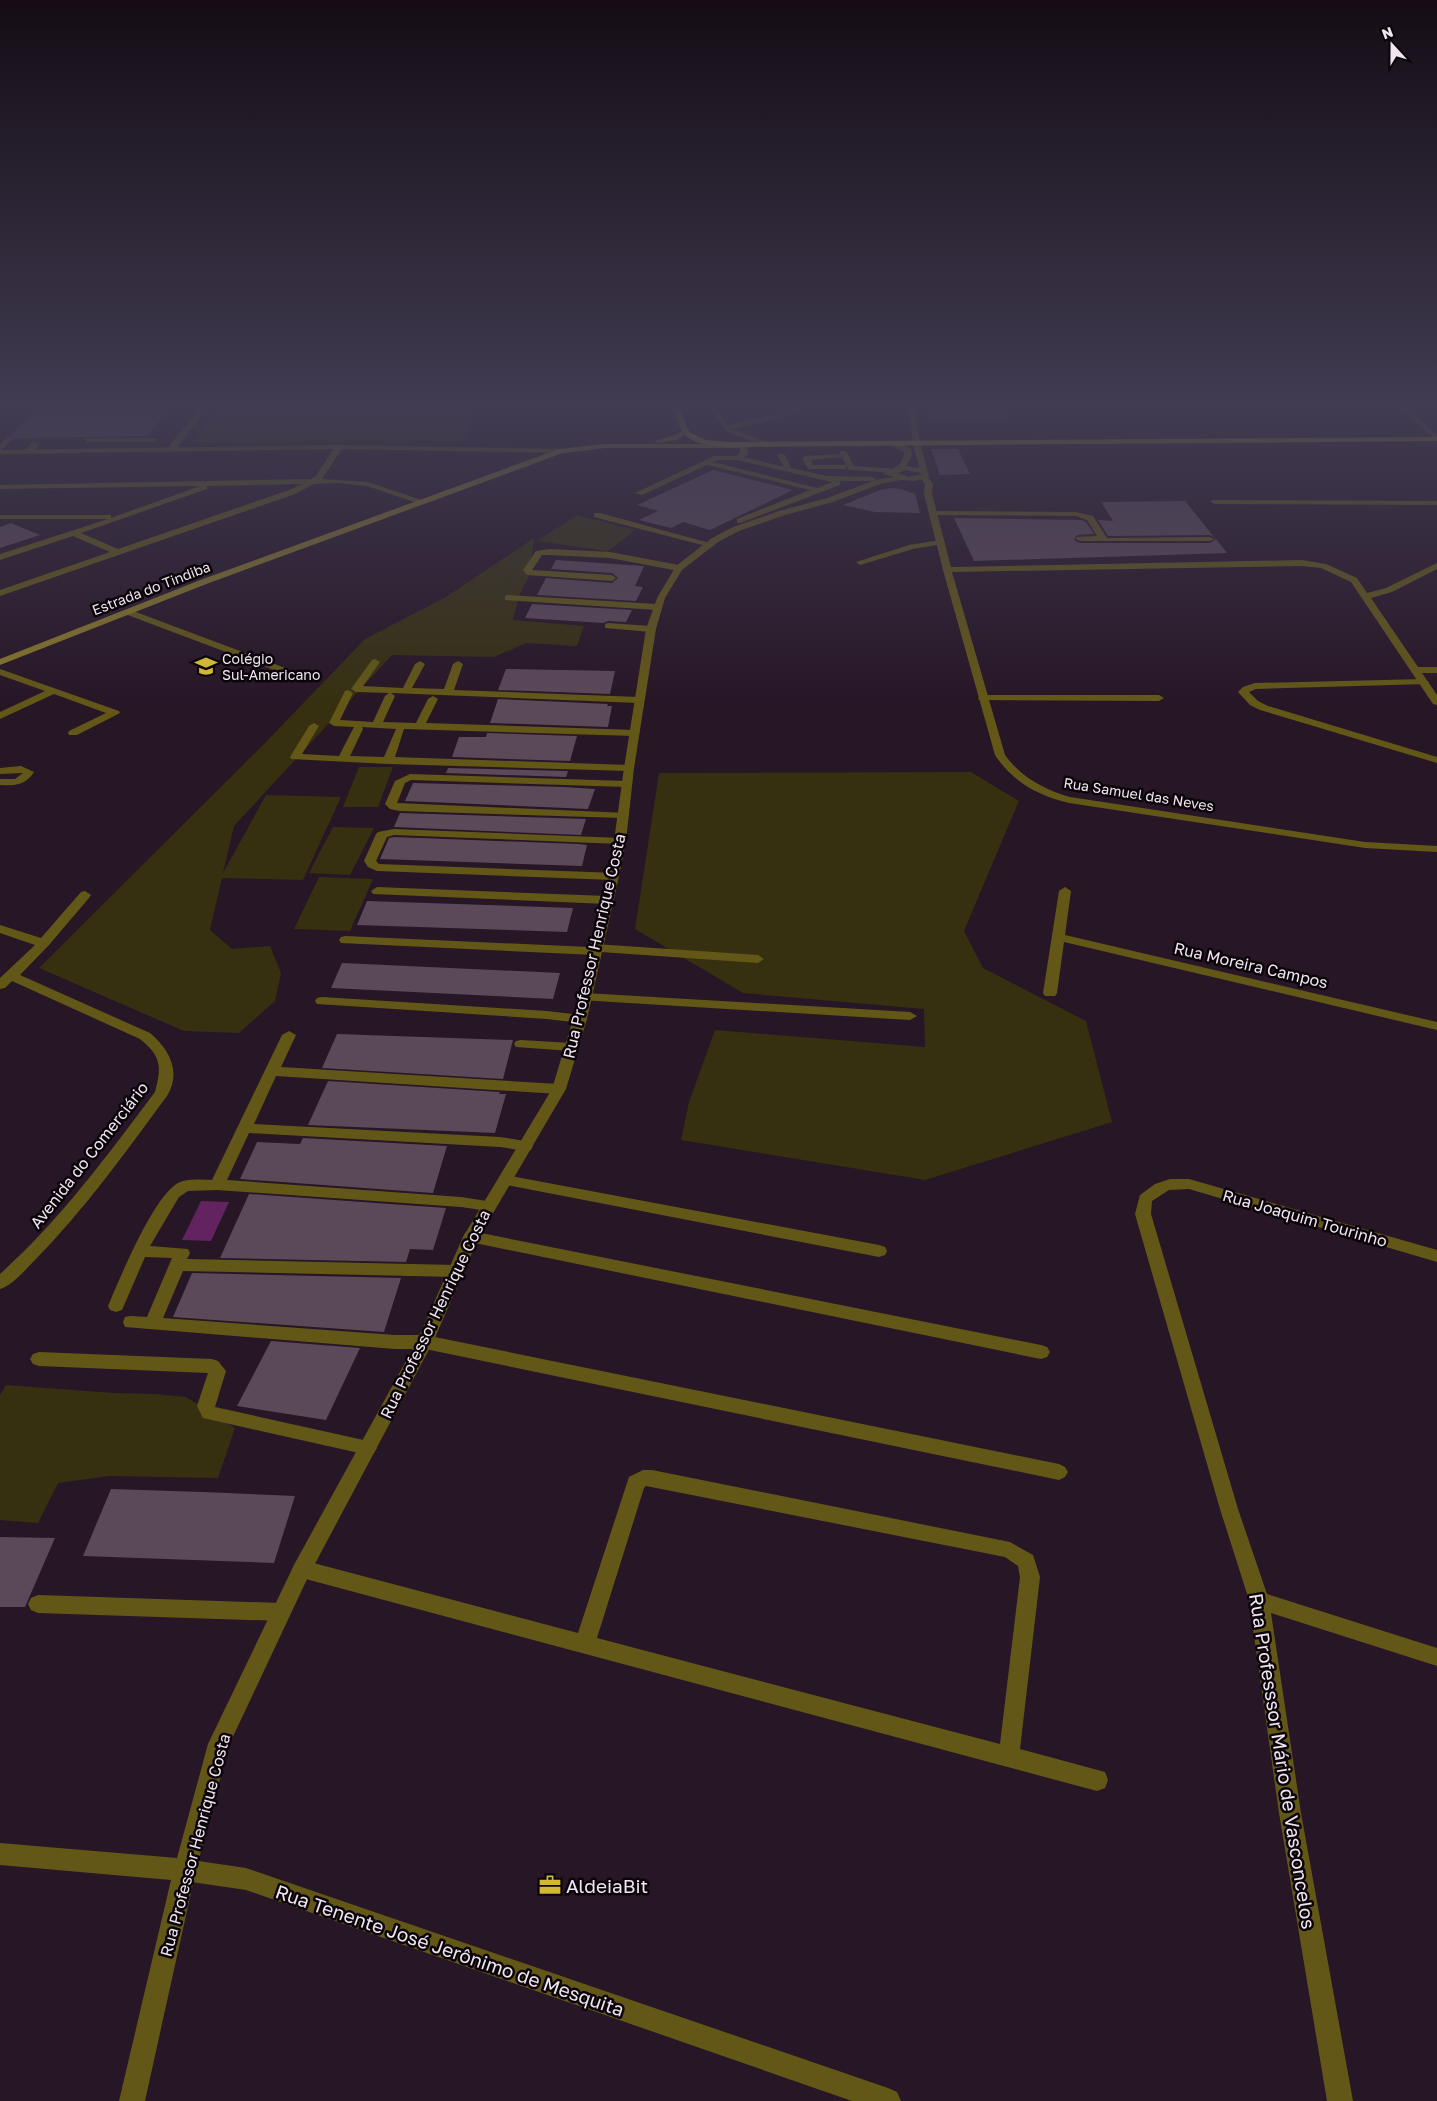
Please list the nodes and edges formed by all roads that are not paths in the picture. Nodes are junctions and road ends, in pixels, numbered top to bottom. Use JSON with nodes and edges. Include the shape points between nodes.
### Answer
{"nodes":[{"id":1,"x":152,"y":506,"type":"edge"},
{"id":2,"x":255,"y":506,"type":"edge"},
{"id":3,"x":412,"y":506,"type":"edge"},
{"id":4,"x":777,"y":506,"type":"edge"},
{"id":5,"x":810,"y":506,"type":"edge"},
{"id":6,"x":931,"y":506,"type":"edge"},
{"id":7,"x":933,"y":513,"type":"junction"},
{"id":8,"x":597,"y":515,"type":"dead end"},
{"id":9,"x":123,"y":517,"type":"junction"},
{"id":10,"x":0,"y":518,"type":"edge"},
{"id":11,"x":740,"y":521,"type":"dead end"},
{"id":12,"x":73,"y":533,"type":"junction"},
{"id":13,"x":1080,"y":538,"type":"dead end"},
{"id":14,"x":1102,"y":538,"type":"junction"},
{"id":15,"x":1210,"y":539,"type":"dead end"},
{"id":16,"x":940,"y":542,"type":"junction"},
{"id":17,"x":709,"y":544,"type":"junction"},
{"id":18,"x":117,"y":552,"type":"junction"},
{"id":19,"x":0,"y":557,"type":"edge"},
{"id":20,"x":860,"y":562,"type":"dead end"},
{"id":21,"x":1437,"y":566,"type":"edge"},
{"id":22,"x":680,"y":568,"type":"junction"},
{"id":23,"x":947,"y":570,"type":"junction"},
{"id":24,"x":612,"y":578,"type":"dead end"},
{"id":25,"x":0,"y":593,"type":"edge"},
{"id":26,"x":1367,"y":596,"type":"junction"},
{"id":27,"x":508,"y":598,"type":"dead end"},
{"id":28,"x":657,"y":607,"type":"junction"},
{"id":29,"x":128,"y":612,"type":"junction"},
{"id":30,"x":626,"y":624,"type":"dead end"},
{"id":31,"x":608,"y":626,"type":"dead end"},
{"id":32,"x":651,"y":628,"type":"junction"},
{"id":33,"x":0,"y":662,"type":"edge"},
{"id":34,"x":376,"y":662,"type":"dead end"},
{"id":35,"x":420,"y":664,"type":"dead end"},
{"id":36,"x":458,"y":664,"type":"dead end"},
{"id":37,"x":1416,"y":670,"type":"junction"},
{"id":38,"x":1437,"y":670,"type":"edge"},
{"id":39,"x":0,"y":672,"type":"edge"},
{"id":40,"x":301,"y":677,"type":"dead end"},
{"id":41,"x":1424,"y":682,"type":"junction"},
{"id":42,"x":53,"y":691,"type":"junction"},
{"id":43,"x":406,"y":691,"type":"junction"},
{"id":44,"x":348,"y":693,"type":"dead end"},
{"id":45,"x":448,"y":693,"type":"junction"},
{"id":46,"x":390,"y":696,"type":"dead end"},
{"id":47,"x":983,"y":698,"type":"junction"},
{"id":48,"x":1159,"y":698,"type":"dead end"},
{"id":49,"x":433,"y":699,"type":"dead end"},
{"id":50,"x":639,"y":700,"type":"junction"},
{"id":51,"x":1437,"y":702,"type":"edge"},
{"id":52,"x":0,"y":716,"type":"edge"},
{"id":53,"x":378,"y":725,"type":"junction"},
{"id":54,"x":314,"y":726,"type":"dead end"},
{"id":55,"x":420,"y":726,"type":"junction"},
{"id":56,"x":358,"y":729,"type":"dead end"},
{"id":57,"x":400,"y":730,"type":"dead end"},
{"id":58,"x":73,"y":733,"type":"dead end"},
{"id":59,"x":635,"y":733,"type":"junction"},
{"id":60,"x":344,"y":759,"type":"junction"},
{"id":61,"x":1437,"y":760,"type":"edge"},
{"id":62,"x":388,"y":761,"type":"junction"},
{"id":63,"x":629,"y":768,"type":"junction"},
{"id":64,"x":0,"y":771,"type":"edge"},
{"id":65,"x":0,"y":782,"type":"edge"},
{"id":66,"x":627,"y":784,"type":"junction"},
{"id":67,"x":623,"y":815,"type":"junction"},
{"id":68,"x":620,"y":841,"type":"junction"},
{"id":69,"x":1437,"y":849,"type":"edge"},
{"id":70,"x":613,"y":876,"type":"junction"},
{"id":71,"x":377,"y":891,"type":"dead end"},
{"id":72,"x":1065,"y":891,"type":"dead end"},
{"id":73,"x":84,"y":895,"type":"dead end"},
{"id":74,"x":607,"y":900,"type":"junction"},
{"id":75,"x":0,"y":929,"type":"edge"},
{"id":76,"x":1058,"y":937,"type":"junction"},
{"id":77,"x":345,"y":940,"type":"dead end"},
{"id":78,"x":43,"y":943,"type":"junction"},
{"id":79,"x":595,"y":950,"type":"junction"},
{"id":80,"x":758,"y":959,"type":"dead end"},
{"id":81,"x":12,"y":976,"type":"junction"},
{"id":82,"x":0,"y":985,"type":"edge"},
{"id":83,"x":1050,"y":993,"type":"dead end"},
{"id":84,"x":585,"y":997,"type":"junction"},
{"id":85,"x":322,"y":1001,"type":"dead end"},
{"id":86,"x":910,"y":1016,"type":"dead end"},
{"id":87,"x":580,"y":1019,"type":"junction"},
{"id":88,"x":1437,"y":1026,"type":"edge"},
{"id":89,"x":289,"y":1035,"type":"dead end"},
{"id":90,"x":521,"y":1044,"type":"dead end"},
{"id":91,"x":572,"y":1047,"type":"junction"},
{"id":92,"x":271,"y":1071,"type":"junction"},
{"id":93,"x":560,"y":1089,"type":"junction"},
{"id":94,"x":244,"y":1128,"type":"junction"},
{"id":95,"x":526,"y":1146,"type":"junction"},
{"id":96,"x":506,"y":1180,"type":"junction"},
{"id":97,"x":1173,"y":1183,"type":"joint"},
{"id":98,"x":217,"y":1185,"type":"junction"},
{"id":99,"x":488,"y":1206,"type":"junction"},
{"id":100,"x":471,"y":1237,"type":"junction"},
{"id":101,"x":140,"y":1251,"type":"junction"},
{"id":102,"x":879,"y":1251,"type":"dead end"},
{"id":103,"x":1437,"y":1256,"type":"edge"},
{"id":104,"x":177,"y":1265,"type":"junction"},
{"id":105,"x":456,"y":1271,"type":"junction"},
{"id":106,"x":0,"y":1283,"type":"edge"},
{"id":107,"x":116,"y":1306,"type":"dead end"},
{"id":108,"x":131,"y":1322,"type":"dead end"},
{"id":109,"x":153,"y":1323,"type":"junction"},
{"id":110,"x":425,"y":1342,"type":"junction"},
{"id":111,"x":1040,"y":1352,"type":"dead end"},
{"id":112,"x":38,"y":1359,"type":"dead end"},
{"id":113,"x":368,"y":1448,"type":"junction"},
{"id":114,"x":1059,"y":1472,"type":"dead end"},
{"id":115,"x":302,"y":1569,"type":"junction"},
{"id":116,"x":1259,"y":1600,"type":"junction"},
{"id":117,"x":38,"y":1604,"type":"dead end"},
{"id":118,"x":281,"y":1612,"type":"junction"},
{"id":119,"x":585,"y":1643,"type":"junction"},
{"id":120,"x":1437,"y":1657,"type":"edge"},
{"id":121,"x":1009,"y":1756,"type":"junction"},
{"id":122,"x":1096,"y":1780,"type":"dead end"},
{"id":123,"x":0,"y":1854,"type":"edge"},
{"id":124,"x":185,"y":1870,"type":"junction"},
{"id":125,"x":132,"y":2101,"type":"edge"},
{"id":126,"x":888,"y":2101,"type":"edge"},
{"id":127,"x":1340,"y":2101,"type":"edge"}],
"edges":[{"from":1,"to":9,"type":"street"},
{"from":2,"to":18,"type":"street"},
{"from":3,"to":29,"type":"main road","name":"Estrada do Tindiba"},
{"from":4,"to":11,"type":"street"},
{"from":5,"to":17,"type":"street","name":"Rua Professor Henrique Costa","via":[[736,529]]},
{"from":6,"to":7,"type":"street","name":"Rua Samuel das Neves"},
{"from":7,"to":14,"type":"street","via":[[1083,515],[1090,518]]},
{"from":7,"to":16,"type":"street","name":"Rua Samuel das Neves"},
{"from":8,"to":17,"type":"street"},
{"from":9,"to":10,"type":"street"},
{"from":9,"to":12,"type":"street"},
{"from":12,"to":18,"type":"street"},
{"from":12,"to":19,"type":"street"},
{"from":13,"to":14,"type":"street"},
{"from":14,"to":15,"type":"street"},
{"from":16,"to":20,"type":"street"},
{"from":16,"to":23,"type":"street","name":"Rua Samuel das Neves"},
{"from":17,"to":22,"type":"street","name":"Rua Professor Henrique Costa"},
{"from":18,"to":25,"type":"street"},
{"from":21,"to":26,"type":"street","via":[[1389,590]]},
{"from":22,"to":24,"type":"street","via":[[610,555],[549,552],[539,553],[527,570],[530,573]]},
{"from":22,"to":28,"type":"street","name":"Rua Professor Henrique Costa"},
{"from":23,"to":26,"type":"street","via":[[1302,563],[1323,566],[1354,580]]},
{"from":23,"to":47,"type":"street","name":"Rua Samuel das Neves"},
{"from":26,"to":37,"type":"street"},
{"from":27,"to":28,"type":"street"},
{"from":28,"to":32,"type":"street","name":"Rua Professor Henrique Costa"},
{"from":29,"to":33,"type":"main road","name":"Estrada do Tindiba"},
{"from":29,"to":40,"type":"street"},
{"from":30,"to":32,"type":"street"},
{"from":31,"to":32,"type":"street"},
{"from":32,"to":50,"type":"street","name":"Rua Professor Henrique Costa"},
{"from":34,"to":43,"type":"street","via":[[356,689]]},
{"from":35,"to":43,"type":"street"},
{"from":36,"to":45,"type":"street"},
{"from":37,"to":38,"type":"street"},
{"from":37,"to":41,"type":"street"},
{"from":39,"to":42,"type":"street"},
{"from":41,"to":51,"type":"street"},
{"from":41,"to":61,"type":"street","via":[[1255,686],[1243,692],[1264,708]]},
{"from":42,"to":52,"type":"street"},
{"from":42,"to":58,"type":"street","via":[[115,713]]},
{"from":43,"to":45,"type":"street"},
{"from":44,"to":53,"type":"street","via":[[334,723]]},
{"from":45,"to":50,"type":"street"},
{"from":46,"to":53,"type":"street"},
{"from":47,"to":48,"type":"street"},
{"from":47,"to":69,"type":"street","name":"Rua Samuel das Neves","via":[[1000,755],[1008,769],[1023,781],[1069,800],[1365,845]]},
{"from":49,"to":55,"type":"street"},
{"from":50,"to":59,"type":"street","name":"Rua Professor Henrique Costa"},
{"from":53,"to":55,"type":"street"},
{"from":54,"to":60,"type":"street","via":[[295,757]]},
{"from":55,"to":59,"type":"street"},
{"from":56,"to":60,"type":"street"},
{"from":57,"to":62,"type":"street"},
{"from":59,"to":63,"type":"street","name":"Rua Professor Henrique Costa"},
{"from":60,"to":62,"type":"street"},
{"from":62,"to":63,"type":"street"},
{"from":63,"to":66,"type":"street","name":"Rua Professor Henrique Costa"},
{"from":64,"to":65,"type":"street","via":[[21,769],[29,772],[24,779]]},
{"from":66,"to":67,"type":"street","name":"Rua Professor Henrique Costa"},
{"from":66,"to":67,"type":"street","via":[[410,777],[400,781],[391,804],[400,808]]},
{"from":67,"to":68,"type":"street","name":"Rua Professor Henrique Costa"},
{"from":68,"to":70,"type":"street","name":"Rua Professor Henrique Costa"},
{"from":68,"to":70,"type":"street","via":[[394,832],[382,834],[370,861],[377,866]]},
{"from":70,"to":74,"type":"street","name":"Rua Professor Henrique Costa"},
{"from":71,"to":74,"type":"street"},
{"from":72,"to":76,"type":"street"},
{"from":73,"to":78,"type":"street"},
{"from":74,"to":79,"type":"street","name":"Rua Professor Henrique Costa"},
{"from":75,"to":78,"type":"street"},
{"from":76,"to":83,"type":"street"},
{"from":76,"to":88,"type":"street","name":"Rua Moreira Campos"},
{"from":77,"to":79,"type":"street"},
{"from":78,"to":81,"type":"street"},
{"from":79,"to":80,"type":"street"},
{"from":79,"to":84,"type":"street","name":"Rua Professor Henrique Costa"},
{"from":81,"to":82,"type":"street"},
{"from":81,"to":106,"type":"street","name":"Avenida do Comerciário","via":[[145,1036],[158,1046],[168,1074],[162,1093],[73,1210],[28,1259]]},
{"from":84,"to":86,"type":"street"},
{"from":84,"to":87,"type":"street","name":"Rua Professor Henrique Costa"},
{"from":85,"to":87,"type":"street"},
{"from":87,"to":91,"type":"street","name":"Rua Professor Henrique Costa"},
{"from":89,"to":92,"type":"street"},
{"from":90,"to":91,"type":"street"},
{"from":91,"to":93,"type":"street","name":"Rua Professor Henrique Costa"},
{"from":92,"to":93,"type":"street"},
{"from":92,"to":94,"type":"street"},
{"from":93,"to":95,"type":"street","name":"Rua Professor Henrique Costa"},
{"from":94,"to":95,"type":"street"},
{"from":94,"to":98,"type":"street"},
{"from":95,"to":96,"type":"street","name":"Rua Professor Henrique Costa"},
{"from":96,"to":99,"type":"street","name":"Rua Professor Henrique Costa"},
{"from":96,"to":102,"type":"street"},
{"from":97,"to":103,"type":"street","name":"Rua Joaquim Tourinho","via":[[1189,1184]]},
{"from":97,"to":116,"type":"street","name":"Rua Professsor Mário de Vasconcelos","via":[[1156,1189],[1144,1199],[1143,1214],[1229,1509]]},
{"from":98,"to":99,"type":"street"},
{"from":98,"to":101,"type":"street","via":[[178,1189]]},
{"from":99,"to":100,"type":"street","name":"Rua Professor Henrique Costa"},
{"from":100,"to":105,"type":"street","name":"Rua Professor Henrique Costa"},
{"from":100,"to":111,"type":"street"},
{"from":101,"to":104,"type":"street","via":[[182,1253]]},
{"from":101,"to":107,"type":"street"},
{"from":104,"to":105,"type":"street"},
{"from":104,"to":109,"type":"street"},
{"from":105,"to":110,"type":"street","name":"Rua Professor Henrique Costa"},
{"from":108,"to":109,"type":"street"},
{"from":109,"to":110,"type":"street"},
{"from":110,"to":113,"type":"street","name":"Rua Professor Henrique Costa"},
{"from":110,"to":114,"type":"street"},
{"from":112,"to":113,"type":"street","via":[[212,1366],[217,1371],[206,1406],[209,1413]]},
{"from":113,"to":115,"type":"street","name":"Rua Professor Henrique Costa"},
{"from":115,"to":118,"type":"street","name":"Rua Professor Henrique Costa"},
{"from":115,"to":119,"type":"street"},
{"from":116,"to":120,"type":"street"},
{"from":116,"to":127,"type":"street","name":"Rua Professsor Mário de Vasconcelos","via":[[1290,1813]]},
{"from":117,"to":118,"type":"street"},
{"from":118,"to":124,"type":"street","name":"Rua Professor Henrique Costa","via":[[219,1744]]},
{"from":119,"to":121,"type":"street"},
{"from":119,"to":121,"type":"street","via":[[636,1483],[642,1478],[1010,1550],[1026,1562],[1030,1577]]},
{"from":121,"to":122,"type":"street"},
{"from":123,"to":124,"type":"street","name":"Rua Tenente José Jerônimo de Mesquita"},
{"from":124,"to":125,"type":"street","name":"Rua Professor Henrique Costa"},
{"from":124,"to":126,"type":"street","name":"Rua Tenente José Jerônimo de Mesquita","via":[[246,1879]]}]}
